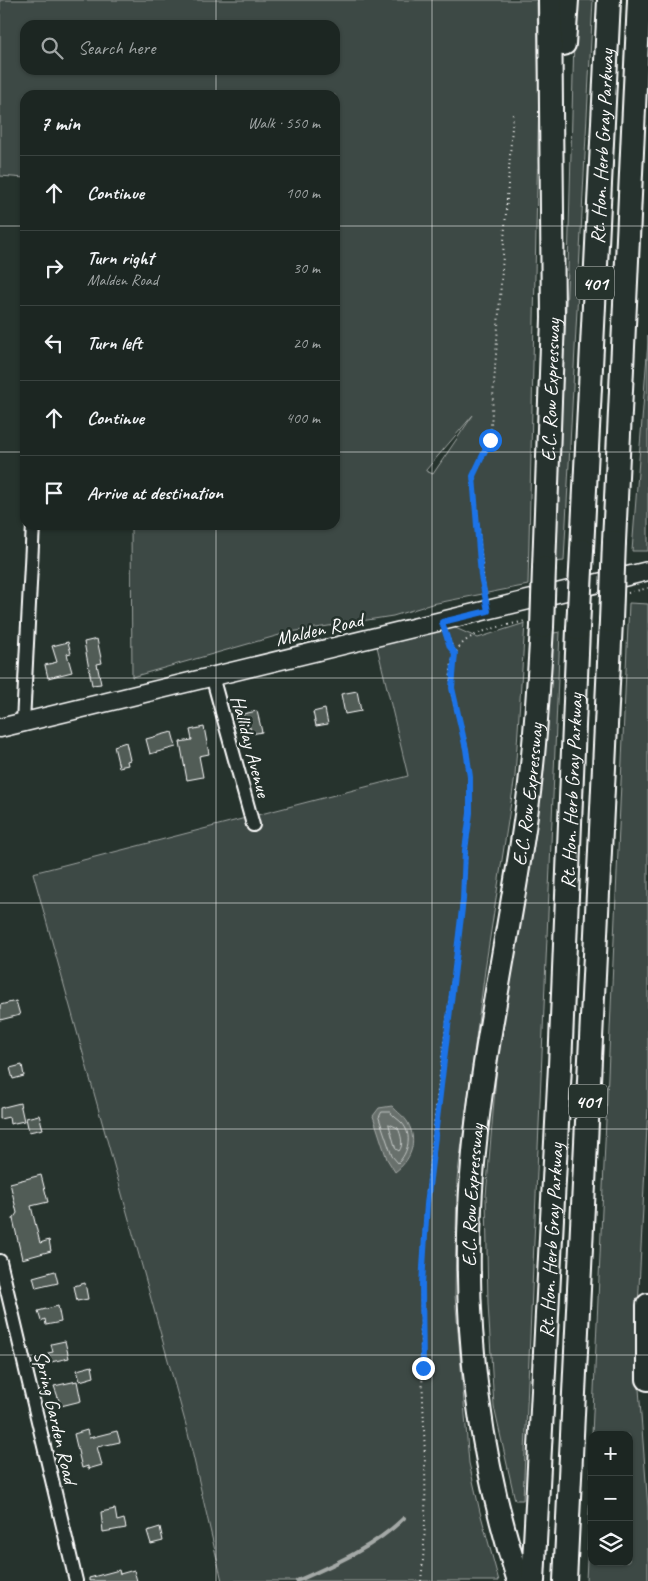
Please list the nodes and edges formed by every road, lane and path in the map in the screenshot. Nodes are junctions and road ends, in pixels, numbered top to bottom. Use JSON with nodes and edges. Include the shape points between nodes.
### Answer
{"nodes":[{"id":1,"x":550,"y":0,"type":"edge"},
{"id":2,"x":566,"y":0,"type":"edge"},
{"id":3,"x":609,"y":0,"type":"edge"},
{"id":4,"x":639,"y":0,"type":"edge"},
{"id":5,"x":512,"y":113,"type":"dead end"},
{"id":6,"x":553,"y":172,"type":"junction"},
{"id":7,"x":33,"y":530,"type":"edge"},
{"id":8,"x":648,"y":571,"type":"edge"},
{"id":9,"x":488,"y":611,"type":"junction"},
{"id":10,"x":442,"y":622,"type":"junction"},
{"id":11,"x":212,"y":676,"type":"junction"},
{"id":12,"x":23,"y":722,"type":"junction"},
{"id":13,"x":0,"y":728,"type":"edge"},
{"id":14,"x":253,"y":825,"type":"dead end"},
{"id":15,"x":0,"y":1261,"type":"edge"},
{"id":16,"x":648,"y":1305,"type":"edge"},
{"id":17,"x":648,"y":1379,"type":"edge"},
{"id":18,"x":76,"y":1581,"type":"edge"},
{"id":19,"x":421,"y":1581,"type":"edge"},
{"id":20,"x":519,"y":1581,"type":"edge"},
{"id":21,"x":533,"y":1581,"type":"edge"},
{"id":22,"x":565,"y":1581,"type":"edge"}],
"edges":[{"from":1,"to":6,"type":"highway","name":"E.C. Row Expressway"},
{"from":2,"to":6,"type":"highway","via":[[562,103]]},
{"from":3,"to":21,"type":"highway","name":"Rt. Hon. Herb Gray Parkway","number":"401","bridge":true},
{"from":4,"to":22,"type":"highway","name":"Rt. Hon. Herb Gray Parkway","number":"401","bridge":true},
{"from":5,"to":9,"type":"path","via":[[490,440],[473,476],[481,576]]},
{"from":6,"to":20,"type":"highway","name":"E.C. Row Expressway","bridge":true,"via":[[553,318],[542,627],[533,761],[479,1106],[470,1209],[475,1372],[498,1508]]},
{"from":7,"to":12,"type":"street"},
{"from":8,"to":9,"type":"main road","name":"Malden Road"},
{"from":9,"to":10,"type":"main road","name":"Malden Road"},
{"from":10,"to":11,"type":"main road","name":"Malden Road"},
{"from":10,"to":19,"type":"path","via":[[455,653],[452,688],[466,749],[470,813],[422,1275],[426,1478]]},
{"from":11,"to":12,"type":"main road","name":"Malden Road"},
{"from":11,"to":14,"type":"street","name":"Halliday Avenue"},
{"from":12,"to":13,"type":"main road","name":"Malden Road"},
{"from":15,"to":18,"type":"street","name":"Spring Garden Road"},
{"from":16,"to":17,"type":"highway"}]}
